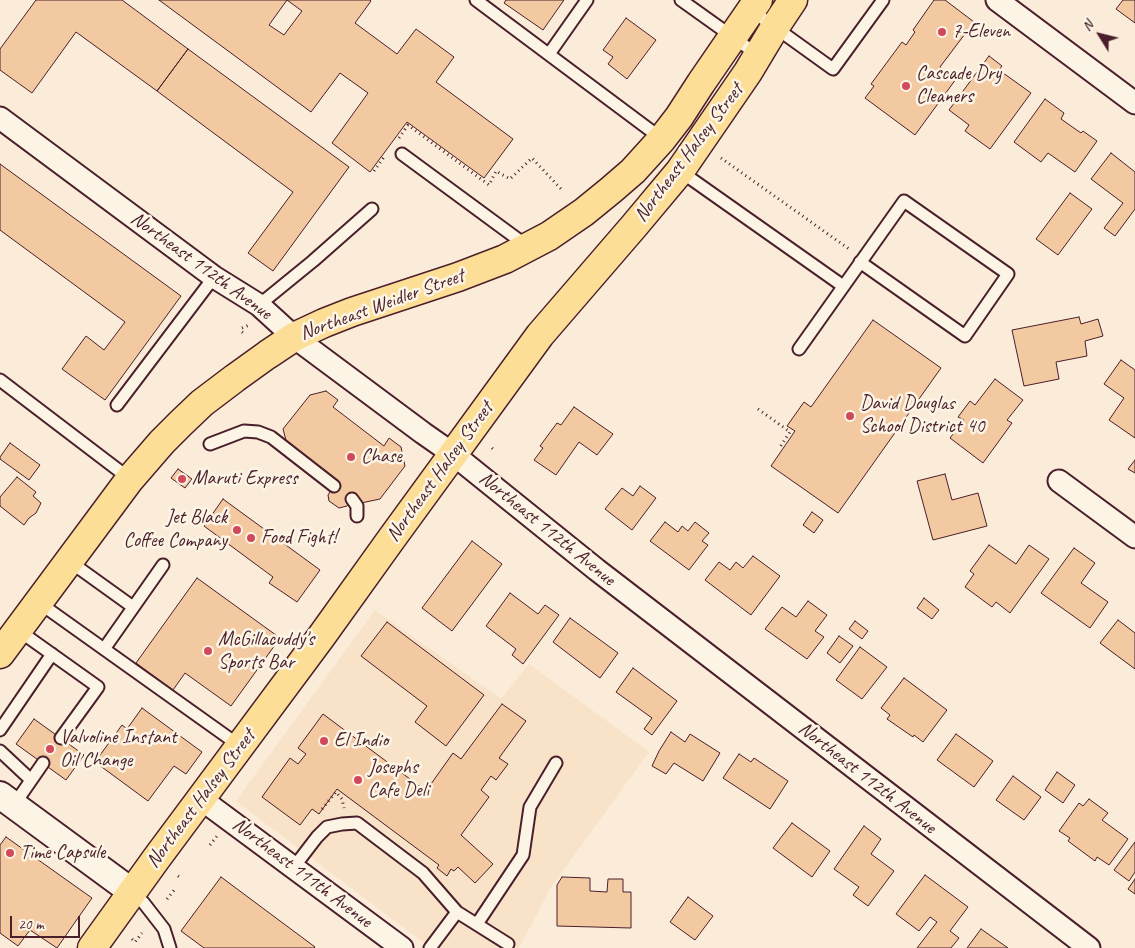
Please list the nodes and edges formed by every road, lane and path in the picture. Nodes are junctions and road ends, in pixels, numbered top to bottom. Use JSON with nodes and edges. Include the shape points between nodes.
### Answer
{"nodes":[{"id":1,"x":476,"y":0,"type":"edge"},
{"id":2,"x":587,"y":0,"type":"edge"},
{"id":3,"x":682,"y":0,"type":"edge"},
{"id":4,"x":883,"y":0,"type":"edge"},
{"id":5,"x":997,"y":0,"type":"edge"},
{"id":6,"x":754,"y":5,"type":"edge"},
{"id":7,"x":784,"y":8,"type":"edge"},
{"id":8,"x":732,"y":37,"type":"junction"},
{"id":9,"x":548,"y":54,"type":"junction"},
{"id":10,"x":758,"y":55,"type":"junction"},
{"id":11,"x":1135,"y":103,"type":"edge"},
{"id":12,"x":0,"y":118,"type":"edge"},
{"id":13,"x":662,"y":139,"type":"junction"},
{"id":14,"x":398,"y":140,"type":"dead end"},
{"id":15,"x":402,"y":154,"type":"dead end"},
{"id":16,"x":386,"y":155,"type":"dead end"},
{"id":17,"x":721,"y":158,"type":"dead end"},
{"id":18,"x":680,"y":170,"type":"junction"},
{"id":19,"x":374,"y":171,"type":"dead end"},
{"id":20,"x":562,"y":190,"type":"dead end"},
{"id":21,"x":372,"y":209,"type":"dead end"},
{"id":22,"x":528,"y":247,"type":"junction"},
{"id":23,"x":850,"y":250,"type":"dead end"},
{"id":24,"x":860,"y":262,"type":"junction"},
{"id":25,"x":214,"y":277,"type":"junction"},
{"id":26,"x":844,"y":286,"type":"junction"},
{"id":27,"x":259,"y":305,"type":"junction"},
{"id":28,"x":294,"y":337,"type":"junction"},
{"id":29,"x":799,"y":349,"type":"dead end"},
{"id":30,"x":0,"y":380,"type":"edge"},
{"id":31,"x":117,"y":405,"type":"dead end"},
{"id":32,"x":758,"y":408,"type":"dead end"},
{"id":33,"x":210,"y":444,"type":"dead end"},
{"id":34,"x":780,"y":447,"type":"dead end"},
{"id":35,"x":453,"y":454,"type":"junction"},
{"id":36,"x":130,"y":479,"type":"junction"},
{"id":37,"x":1059,"y":481,"type":"dead end"},
{"id":38,"x":334,"y":486,"type":"dead end"},
{"id":39,"x":352,"y":499,"type":"dead end"},
{"id":40,"x":357,"y":516,"type":"dead end"},
{"id":41,"x":1135,"y":537,"type":"edge"},
{"id":42,"x":69,"y":561,"type":"junction"},
{"id":43,"x":163,"y":565,"type":"dead end"},
{"id":44,"x":38,"y":602,"type":"junction"},
{"id":45,"x":133,"y":607,"type":"junction"},
{"id":46,"x":18,"y":630,"type":"junction"},
{"id":47,"x":104,"y":649,"type":"junction"},
{"id":48,"x":0,"y":654,"type":"edge"},
{"id":49,"x":52,"y":654,"type":"junction"},
{"id":50,"x":0,"y":730,"type":"edge"},
{"id":51,"x":61,"y":738,"type":"dead end"},
{"id":52,"x":240,"y":746,"type":"junction"},
{"id":53,"x":0,"y":752,"type":"edge"},
{"id":54,"x":556,"y":763,"type":"dead end"},
{"id":55,"x":43,"y":764,"type":"dead end"},
{"id":56,"x":31,"y":780,"type":"junction"},
{"id":57,"x":201,"y":799,"type":"junction"},
{"id":58,"x":7,"y":800,"type":"edge"},
{"id":59,"x":217,"y":836,"type":"dead end"},
{"id":60,"x":210,"y":845,"type":"dead end"},
{"id":61,"x":294,"y":867,"type":"junction"},
{"id":62,"x":178,"y":876,"type":"dead end"},
{"id":63,"x":182,"y":878,"type":"dead end"},
{"id":64,"x":175,"y":889,"type":"dead end"},
{"id":65,"x":132,"y":892,"type":"junction"},
{"id":66,"x":167,"y":899,"type":"dead end"},
{"id":67,"x":457,"y":912,"type":"junction"},
{"id":68,"x":477,"y":924,"type":"junction"},
{"id":69,"x":142,"y":933,"type":"dead end"},
{"id":70,"x":132,"y":939,"type":"dead end"},
{"id":71,"x":508,"y":944,"type":"dead end"},
{"id":72,"x":398,"y":947,"type":"edge"},
{"id":73,"x":93,"y":948,"type":"edge"},
{"id":74,"x":170,"y":948,"type":"edge"},
{"id":75,"x":430,"y":948,"type":"edge"},
{"id":76,"x":1089,"y":948,"type":"edge"}],
"edges":[{"from":1,"to":9,"type":"lane"},
{"from":2,"to":9,"type":"lane"},
{"from":3,"to":8,"type":"lane"},
{"from":4,"to":7,"type":"lane","via":[[833,69]]},
{"from":5,"to":11,"type":"street"},
{"from":6,"to":7,"type":"lane"},
{"from":6,"to":8,"type":"main road","name":"Northeast Weidler Street"},
{"from":7,"to":10,"type":"main road","name":"Northeast Halsey Street"},
{"from":8,"to":10,"type":"lane"},
{"from":8,"to":13,"type":"main road","name":"Northeast Weidler Street"},
{"from":9,"to":13,"type":"lane"},
{"from":10,"to":18,"type":"main road","name":"Northeast Halsey Street"},
{"from":12,"to":25,"type":"street","name":"Northeast 112th Avenue"},
{"from":13,"to":22,"type":"main road","name":"Northeast Weidler Street","via":[[633,171],[591,207]]},
{"from":14,"to":20,"type":"path","via":[[408,125],[489,185],[496,172],[510,179],[532,158]]},
{"from":15,"to":22,"type":"lane"},
{"from":16,"to":19,"type":"path"},
{"from":17,"to":23,"type":"path"},
{"from":18,"to":26,"type":"lane"},
{"from":18,"to":35,"type":"main road","name":"Northeast Halsey Street","via":[[540,335]]},
{"from":21,"to":27,"type":"lane"},
{"from":22,"to":28,"type":"main road","name":"Northeast Weidler Street","via":[[498,262],[352,312]]},
{"from":24,"to":24,"type":"lane","via":[[904,201],[1008,274],[965,336]]},
{"from":24,"to":26,"type":"lane"},
{"from":25,"to":27,"type":"street","name":"Northeast 112th Avenue"},
{"from":25,"to":31,"type":"lane"},
{"from":26,"to":29,"type":"lane"},
{"from":27,"to":28,"type":"street","name":"Northeast 112th Avenue"},
{"from":28,"to":35,"type":"street","name":"Northeast 112th Avenue"},
{"from":28,"to":36,"type":"main road","name":"Northeast Weidler Street","via":[[202,403]]},
{"from":30,"to":36,"type":"lane"},
{"from":32,"to":34,"type":"path","via":[[790,432]]},
{"from":33,"to":38,"type":"lane","via":[[244,431],[258,432],[270,437]]},
{"from":35,"to":52,"type":"main road","name":"Northeast Halsey Street"},
{"from":35,"to":76,"type":"street","name":"Northeast 112th Avenue","via":[[597,570]]},
{"from":36,"to":42,"type":"main road","name":"Northeast Weidler Street"},
{"from":37,"to":41,"type":"street"},
{"from":39,"to":40,"type":"lane","via":[[357,506]]},
{"from":42,"to":44,"type":"main road","name":"Northeast Weidler Street"},
{"from":42,"to":45,"type":"lane"},
{"from":43,"to":45,"type":"lane"},
{"from":44,"to":46,"type":"main road","name":"Northeast Weidler Street"},
{"from":44,"to":47,"type":"lane"},
{"from":45,"to":47,"type":"lane"},
{"from":46,"to":48,"type":"main road","name":"Northeast Weidler Street"},
{"from":46,"to":49,"type":"lane"},
{"from":47,"to":52,"type":"lane"},
{"from":49,"to":50,"type":"lane"},
{"from":49,"to":51,"type":"lane","via":[[98,686]]},
{"from":52,"to":57,"type":"main road","name":"Northeast Halsey Street"},
{"from":53,"to":56,"type":"lane"},
{"from":54,"to":68,"type":"lane","via":[[530,807],[523,855]]},
{"from":55,"to":56,"type":"lane"},
{"from":56,"to":58,"type":"lane"},
{"from":57,"to":61,"type":"street","name":"Northeast 111th Avenue"},
{"from":57,"to":65,"type":"main road","name":"Northeast Halsey Street"},
{"from":58,"to":65,"type":"street"},
{"from":59,"to":60,"type":"path"},
{"from":61,"to":67,"type":"lane","via":[[327,827],[357,823],[423,873]]},
{"from":61,"to":72,"type":"street","name":"Northeast 111th Avenue"},
{"from":62,"to":63,"type":"path"},
{"from":64,"to":66,"type":"path"},
{"from":65,"to":73,"type":"main road","name":"Northeast Halsey Street"},
{"from":65,"to":74,"type":"lane","via":[[164,929]]},
{"from":67,"to":68,"type":"lane"},
{"from":67,"to":75,"type":"lane"},
{"from":68,"to":71,"type":"lane"},
{"from":69,"to":70,"type":"path","via":[[135,942]]}]}
